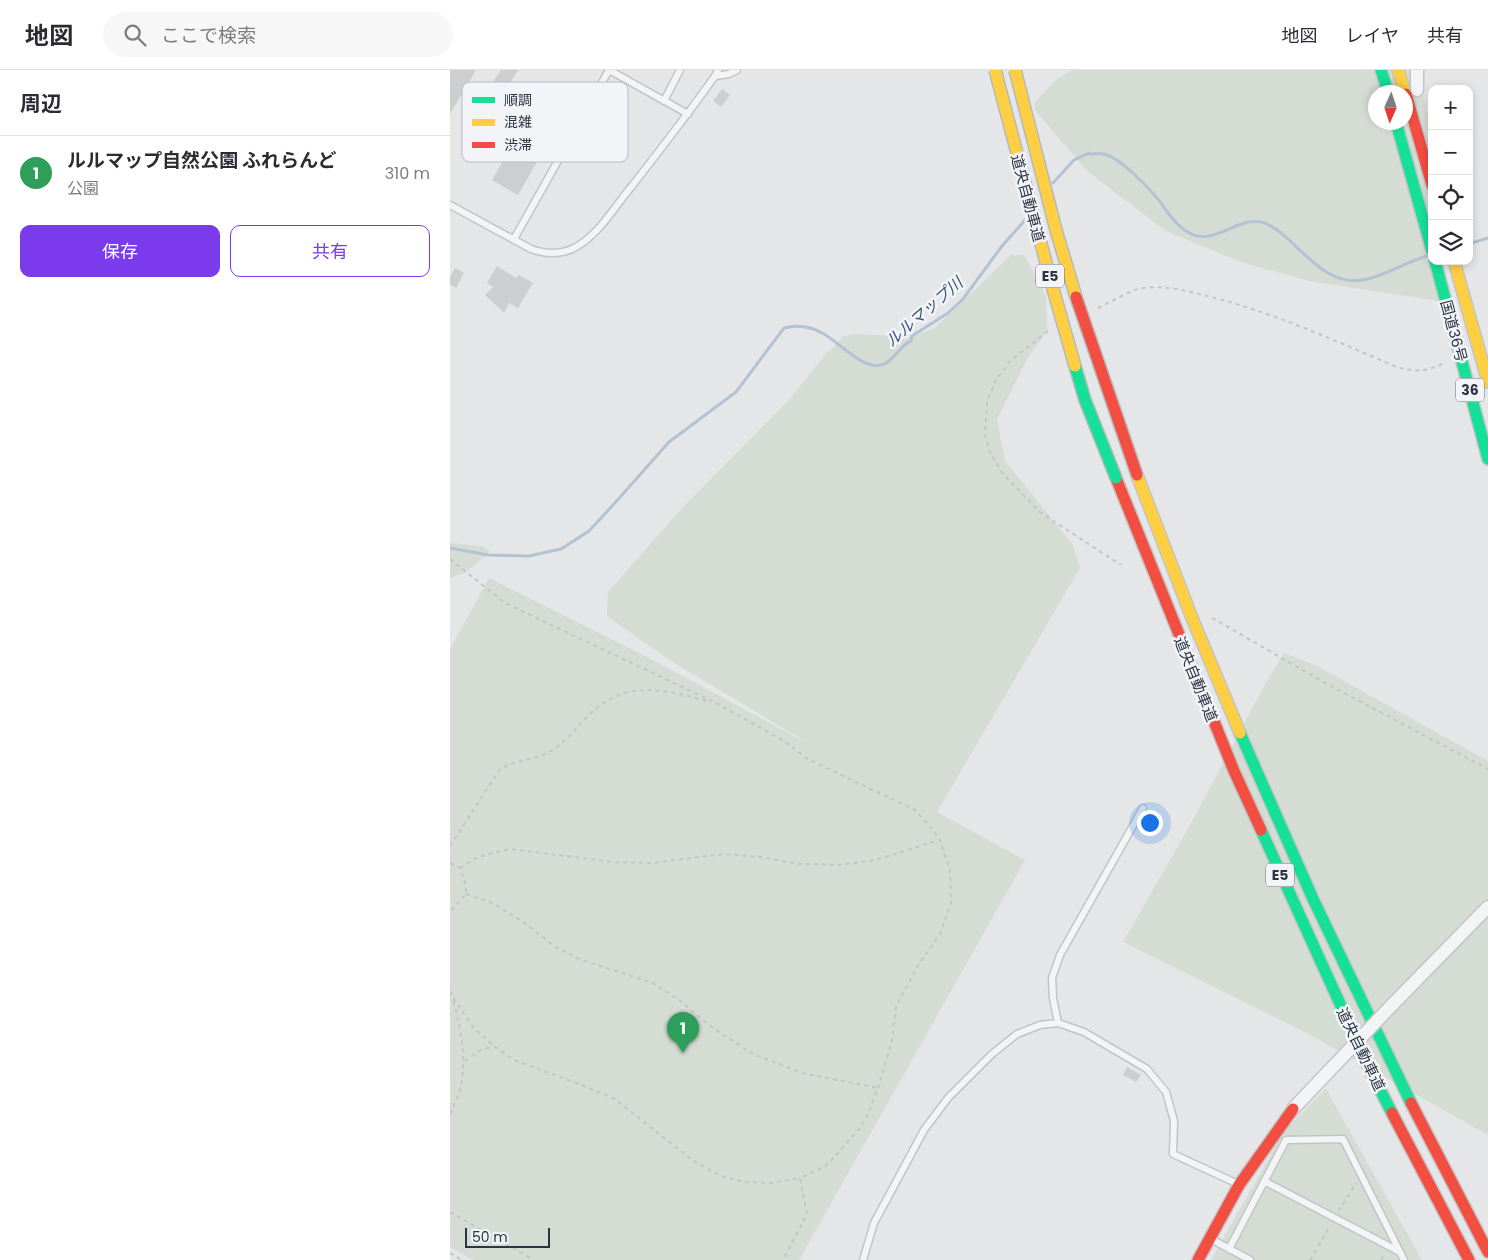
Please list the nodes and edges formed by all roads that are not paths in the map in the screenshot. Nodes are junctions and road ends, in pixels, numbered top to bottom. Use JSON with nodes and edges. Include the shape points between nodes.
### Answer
{"nodes":[{"id":1,"x":609,"y":70,"type":"edge"},
{"id":2,"x":680,"y":70,"type":"edge"},
{"id":3,"x":737,"y":70,"type":"edge"},
{"id":4,"x":994,"y":70,"type":"edge"},
{"id":5,"x":1015,"y":70,"type":"edge"},
{"id":6,"x":1381,"y":70,"type":"edge"},
{"id":7,"x":1398,"y":70,"type":"edge"},
{"id":8,"x":1417,"y":70,"type":"edge"},
{"id":9,"x":716,"y":73,"type":"edge"},
{"id":10,"x":602,"y":82,"type":"edge"},
{"id":11,"x":1386,"y":85,"type":"edge"},
{"id":12,"x":1406,"y":85,"type":"edge"},
{"id":13,"x":1412,"y":85,"type":"edge"},
{"id":14,"x":664,"y":101,"type":"junction"},
{"id":15,"x":1413,"y":108,"type":"edge"},
{"id":16,"x":688,"y":114,"type":"junction"},
{"id":17,"x":1398,"y":130,"type":"edge"},
{"id":18,"x":557,"y":162,"type":"edge"},
{"id":19,"x":1430,"y":175,"type":"edge"},
{"id":20,"x":450,"y":204,"type":"edge"},
{"id":21,"x":1428,"y":237,"type":"edge"},
{"id":22,"x":514,"y":239,"type":"junction"},
{"id":23,"x":1436,"y":265,"type":"edge"},
{"id":24,"x":1455,"y":265,"type":"edge"},
{"id":25,"x":1488,"y":382,"type":"edge"},
{"id":26,"x":1488,"y":459,"type":"edge"},
{"id":27,"x":1143,"y":808,"type":"dead end"},
{"id":28,"x":1488,"y":907,"type":"edge"},
{"id":29,"x":1058,"y":1024,"type":"junction"},
{"id":30,"x":1293,"y":1109,"type":"joint"},
{"id":31,"x":1264,"y":1182,"type":"junction"},
{"id":32,"x":1239,"y":1185,"type":"junction"},
{"id":33,"x":1210,"y":1238,"type":"junction"},
{"id":34,"x":1229,"y":1249,"type":"junction"},
{"id":35,"x":1400,"y":1252,"type":"junction"},
{"id":36,"x":1488,"y":1252,"type":"edge"},
{"id":37,"x":863,"y":1260,"type":"edge"},
{"id":38,"x":1198,"y":1260,"type":"edge"},
{"id":39,"x":1250,"y":1260,"type":"edge"},
{"id":40,"x":1404,"y":1260,"type":"edge"},
{"id":41,"x":1470,"y":1260,"type":"edge"}],
"edges":[{"from":1,"to":10,"type":"lane"},
{"from":1,"to":14,"type":"lane"},
{"from":2,"to":14,"type":"lane"},
{"from":3,"to":9,"type":"lane","via":[[728,74]]},
{"from":4,"to":41,"type":"main road","name":"道央自動車道","number":"E5","bridge":true,"via":[[1085,400],[1116,478],[1230,762],[1312,944],[1371,1072]]},
{"from":5,"to":36,"type":"main road","name":"道央自動車道","number":"E5","bridge":true,"via":[[1056,230],[1083,319],[1137,474],[1222,694],[1331,940]]},
{"from":6,"to":11,"type":"main road"},
{"from":7,"to":12,"type":"main road"},
{"from":8,"to":13,"type":"street"},
{"from":9,"to":16,"type":"lane"},
{"from":14,"to":16,"type":"lane"},
{"from":15,"to":19,"type":"main road"},
{"from":16,"to":22,"type":"lane","via":[[594,234],[560,253],[544,253]]},
{"from":17,"to":21,"type":"main road"},
{"from":18,"to":22,"type":"lane"},
{"from":20,"to":22,"type":"lane"},
{"from":23,"to":26,"type":"main road","name":"国道36号","number":"36"},
{"from":24,"to":25,"type":"main road","name":"国道36号","number":"36"},
{"from":27,"to":29,"type":"lane","via":[[1060,956],[1052,978]]},
{"from":28,"to":30,"type":"street","bridge":true},
{"from":29,"to":32,"type":"lane","via":[[1084,1032],[1147,1069],[1166,1092],[1174,1120],[1173,1154]]},
{"from":29,"to":37,"type":"lane","via":[[1040,1025],[1017,1034],[948,1098],[924,1130],[874,1223]]},
{"from":30,"to":32,"type":"main road"},
{"from":31,"to":34,"type":"lane"},
{"from":31,"to":35,"type":"lane"},
{"from":31,"to":35,"type":"lane","via":[[1286,1140],[1343,1139]]},
{"from":32,"to":33,"type":"main road"},
{"from":33,"to":34,"type":"lane"},
{"from":33,"to":38,"type":"main road"},
{"from":34,"to":39,"type":"lane"},
{"from":35,"to":40,"type":"lane"}]}
